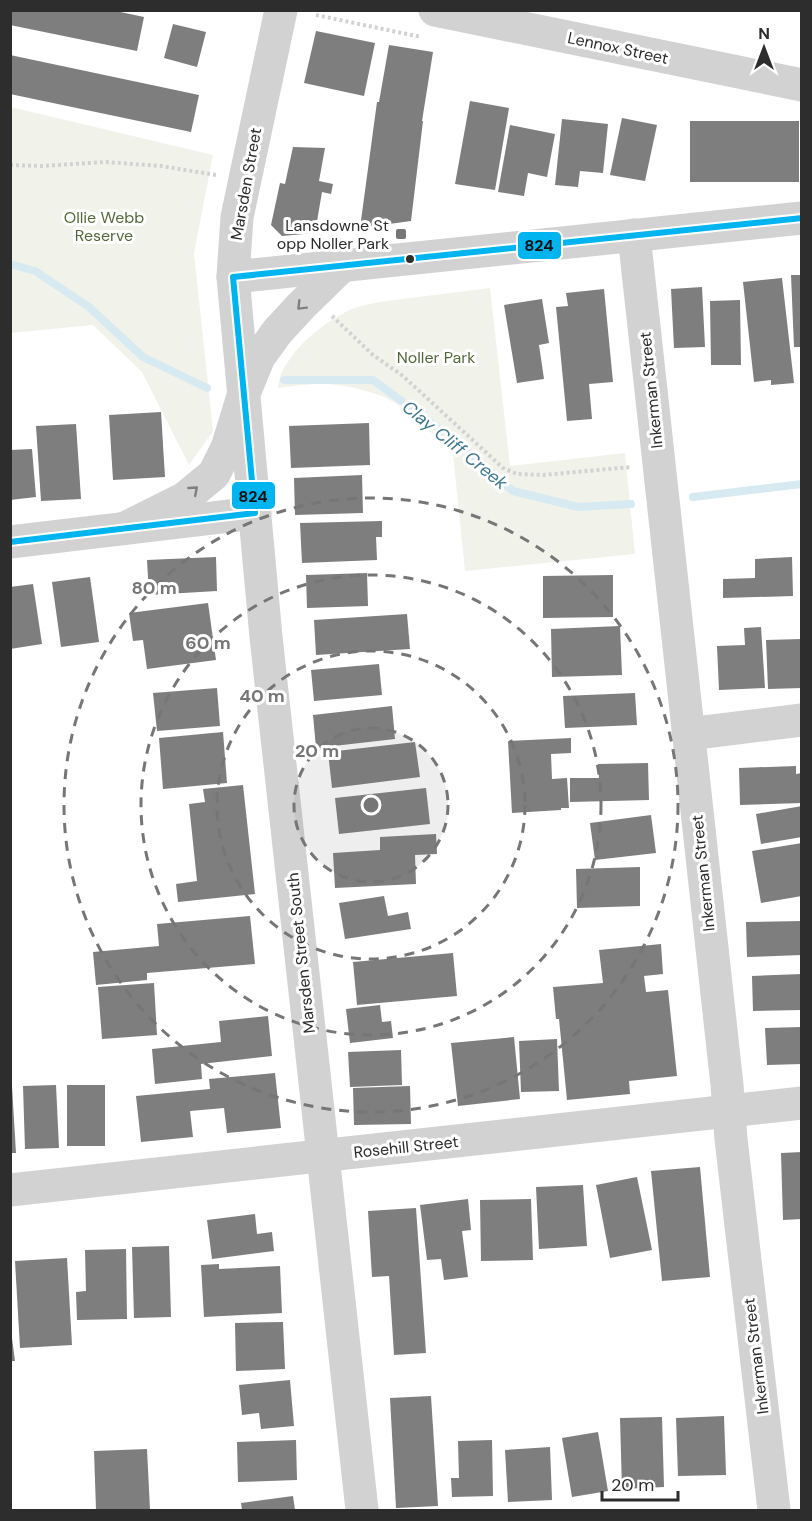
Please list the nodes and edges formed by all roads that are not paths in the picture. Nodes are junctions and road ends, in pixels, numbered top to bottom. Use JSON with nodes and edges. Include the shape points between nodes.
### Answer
{"nodes":[{"id":1,"x":281,"y":10,"type":"edge"},
{"id":2,"x":435,"y":10,"type":"edge"},
{"id":3,"x":801,"y":86,"type":"edge"},
{"id":4,"x":801,"y":218,"type":"edge"},
{"id":5,"x":633,"y":235,"type":"junction"},
{"id":6,"x":343,"y":265,"type":"junction"},
{"id":7,"x":233,"y":277,"type":"junction"},
{"id":8,"x":243,"y":396,"type":"junction"},
{"id":9,"x":255,"y":513,"type":"junction"},
{"id":10,"x":125,"y":528,"type":"junction"},
{"id":11,"x":10,"y":542,"type":"edge"},
{"id":12,"x":801,"y":720,"type":"edge"},
{"id":13,"x":688,"y":734,"type":"junction"},
{"id":14,"x":801,"y":1104,"type":"edge"},
{"id":15,"x":729,"y":1111,"type":"junction"},
{"id":16,"x":323,"y":1156,"type":"junction"},
{"id":17,"x":10,"y":1190,"type":"edge"},
{"id":18,"x":362,"y":1510,"type":"edge"},
{"id":19,"x":774,"y":1510,"type":"edge"}],
"edges":[{"from":1,"to":7,"type":"street","name":"Marsden Street","via":[[237,217]]},
{"from":2,"to":3,"type":"street","name":"Lennox Street"},
{"from":4,"to":5,"type":"street"},
{"from":5,"to":6,"type":"street"},
{"from":5,"to":13,"type":"street","name":"Inkerman Street"},
{"from":6,"to":7,"type":"street"},
{"from":6,"to":8,"type":"street","one_way":true,"via":[[277,332],[259,357]]},
{"from":7,"to":8,"type":"street","name":"Marsden Street"},
{"from":8,"to":9,"type":"street","name":"Marsden Street South"},
{"from":10,"to":8,"type":"street","one_way":true,"via":[[185,498],[214,474],[227,448]]},
{"from":9,"to":10,"type":"street"},
{"from":9,"to":16,"type":"street","name":"Marsden Street South"},
{"from":10,"to":11,"type":"street"},
{"from":12,"to":13,"type":"street"},
{"from":13,"to":15,"type":"street","name":"Inkerman Street"},
{"from":14,"to":15,"type":"street","name":"Rosehill Street"},
{"from":15,"to":16,"type":"street","name":"Rosehill Street"},
{"from":15,"to":19,"type":"street","name":"Inkerman Street"},
{"from":16,"to":17,"type":"street","name":"Rosehill Street"},
{"from":16,"to":18,"type":"street","name":"Marsden Street South"}]}
